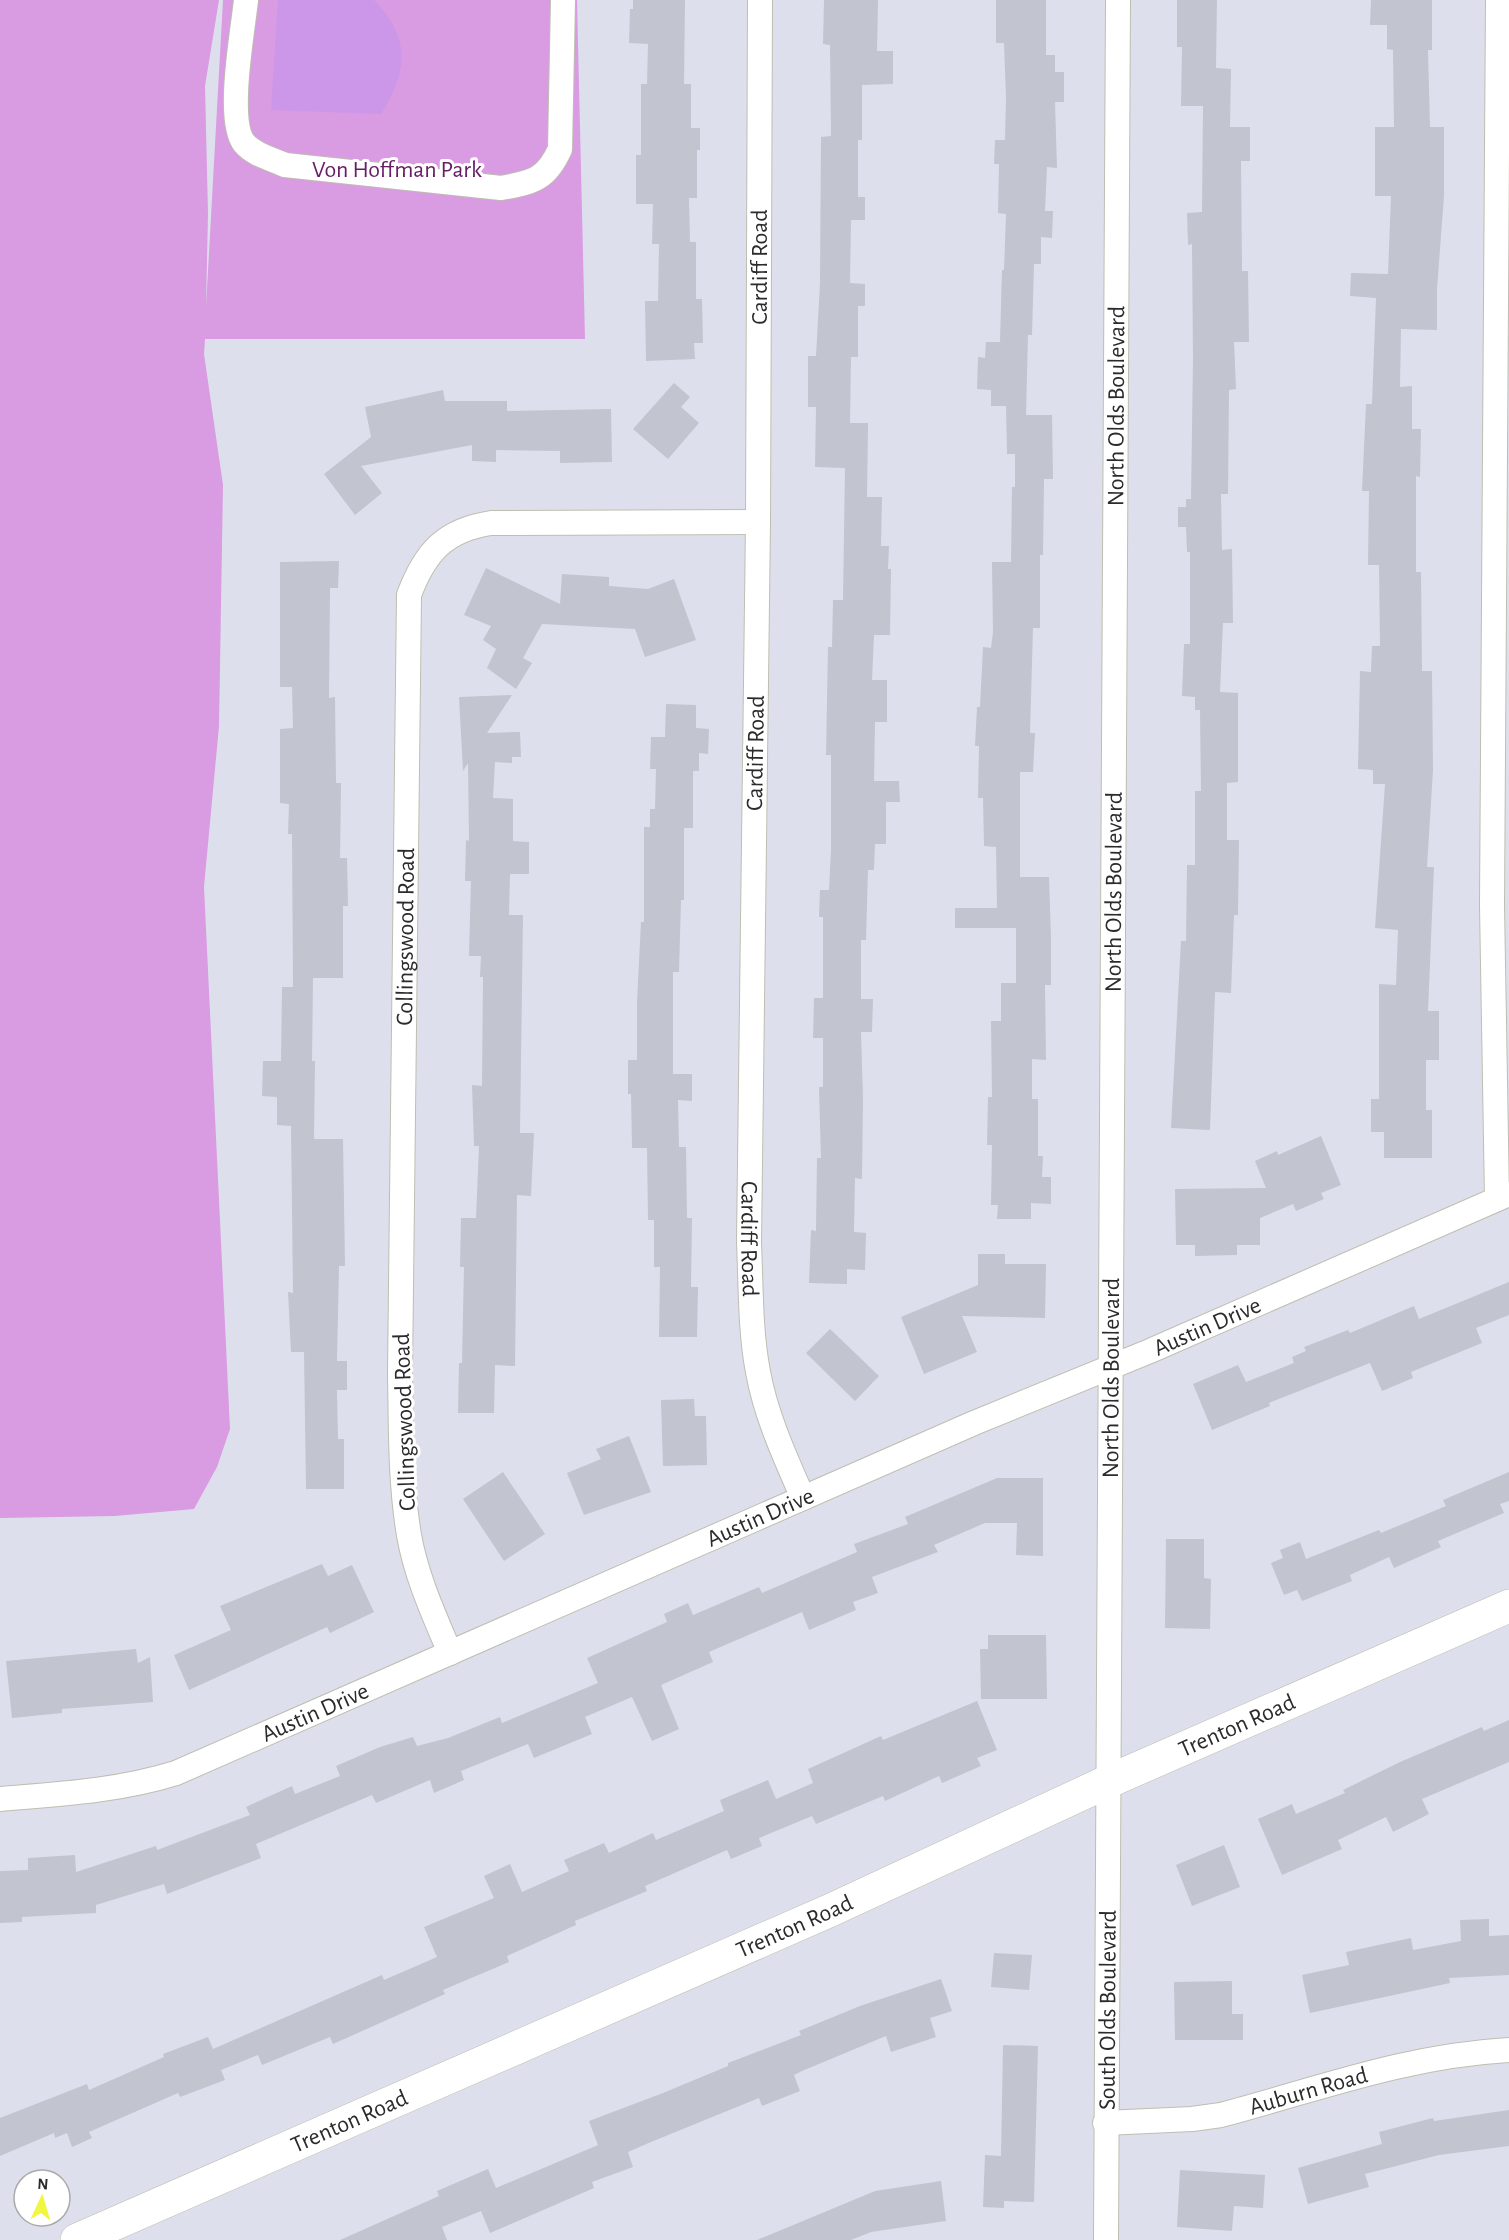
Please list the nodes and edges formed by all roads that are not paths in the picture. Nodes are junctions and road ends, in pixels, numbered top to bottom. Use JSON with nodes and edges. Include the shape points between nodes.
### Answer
{"nodes":[{"id":1,"x":246,"y":0,"type":"edge"},
{"id":2,"x":563,"y":0,"type":"edge"},
{"id":3,"x":760,"y":0,"type":"edge"},
{"id":4,"x":1119,"y":0,"type":"edge"},
{"id":5,"x":1498,"y":0,"type":"edge"},
{"id":6,"x":758,"y":522,"type":"junction"},
{"id":7,"x":1503,"y":1197,"type":"edge"},
{"id":8,"x":1110,"y":1366,"type":"junction"},
{"id":9,"x":803,"y":1497,"type":"junction"},
{"id":10,"x":1509,"y":1606,"type":"edge"},
{"id":11,"x":450,"y":1653,"type":"junction"},
{"id":12,"x":1107,"y":1782,"type":"junction"},
{"id":13,"x":0,"y":1798,"type":"edge"},
{"id":14,"x":1509,"y":2050,"type":"edge"},
{"id":15,"x":1105,"y":2123,"type":"junction"},
{"id":16,"x":77,"y":2240,"type":"edge"},
{"id":17,"x":1106,"y":2240,"type":"edge"}],
"edges":[{"from":1,"to":2,"type":"street","via":[[235,97],[237,122],[243,143],[259,155],[285,165],[501,188],[527,183],[551,169],[560,149]]},
{"from":3,"to":6,"type":"street","name":"Cardiff Road"},
{"from":4,"to":8,"type":"street","name":"North Olds Boulevard"},
{"from":5,"to":7,"type":"street","via":[[1492,893]]},
{"from":6,"to":9,"type":"street","name":"Cardiff Road","via":[[752,1317],[758,1372],[768,1414]]},
{"from":6,"to":11,"type":"street","name":"Collingswood Road","via":[[491,523],[467,527],[434,549],[417,573],[409,596],[402,1477],[409,1537],[427,1598]]},
{"from":7,"to":8,"type":"street","name":"Austin Drive"},
{"from":8,"to":9,"type":"street","name":"Austin Drive"},
{"from":8,"to":12,"type":"street","name":"North Olds Boulevard"},
{"from":9,"to":11,"type":"street","name":"Austin Drive"},
{"from":10,"to":12,"type":"main road","name":"Trenton Road"},
{"from":11,"to":13,"type":"street","name":"Austin Drive","via":[[176,1773],[96,1792]]},
{"from":12,"to":15,"type":"street","name":"South Olds Boulevard"},
{"from":12,"to":16,"type":"main road","name":"Trenton Road","via":[[831,1910]]},
{"from":14,"to":15,"type":"street","name":"Auburn Road","via":[[1462,2053],[1392,2066],[1221,2115]]},
{"from":15,"to":17,"type":"street","name":"South Olds Boulevard"}]}
